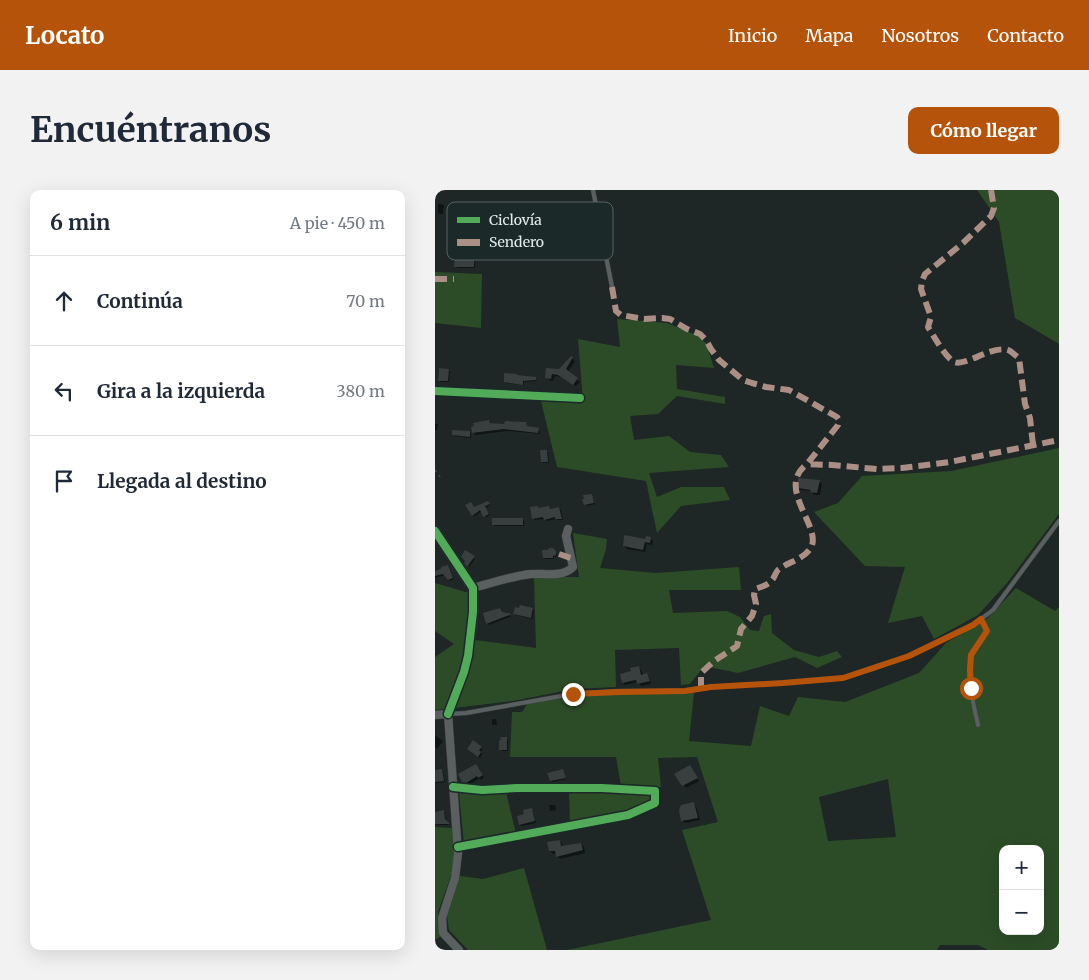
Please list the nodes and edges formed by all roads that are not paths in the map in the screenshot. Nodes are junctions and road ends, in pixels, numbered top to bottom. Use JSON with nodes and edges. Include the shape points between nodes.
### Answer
{"nodes":[{"id":1,"x":607,"y":260,"type":"edge"},
{"id":2,"x":612,"y":287,"type":"dead end"},
{"id":3,"x":435,"y":391,"type":"edge"},
{"id":4,"x":580,"y":398,"type":"dead end"},
{"id":5,"x":1059,"y":522,"type":"edge"},
{"id":6,"x":568,"y":529,"type":"dead end"},
{"id":7,"x":435,"y":531,"type":"edge"},
{"id":8,"x":473,"y":588,"type":"junction"},
{"id":9,"x":981,"y":619,"type":"junction"},
{"id":10,"x":448,"y":714,"type":"junction"},
{"id":11,"x":435,"y":715,"type":"edge"},
{"id":12,"x":978,"y":725,"type":"dead end"},
{"id":13,"x":453,"y":787,"type":"junction"},
{"id":14,"x":457,"y":847,"type":"junction"},
{"id":15,"x":459,"y":950,"type":"edge"}],
"edges":[{"from":1,"to":2,"type":"lane"},
{"from":3,"to":4,"type":"street"},
{"from":5,"to":9,"type":"lane","via":[[993,610]]},
{"from":6,"to":8,"type":"street","via":[[566,536],[573,567],[569,571],[531,574]]},
{"from":7,"to":8,"type":"street"},
{"from":8,"to":10,"type":"street","via":[[468,656]]},
{"from":9,"to":10,"type":"lane","via":[[909,656],[843,678],[685,691],[573,694]]},
{"from":9,"to":12,"type":"lane","via":[[987,631],[971,655],[970,670]]},
{"from":10,"to":11,"type":"street"},
{"from":10,"to":13,"type":"street"},
{"from":13,"to":14,"type":"street"},
{"from":13,"to":14,"type":"street","via":[[655,791],[655,803],[629,815]]},
{"from":14,"to":15,"type":"street","via":[[455,878],[442,918],[443,933]]}]}
